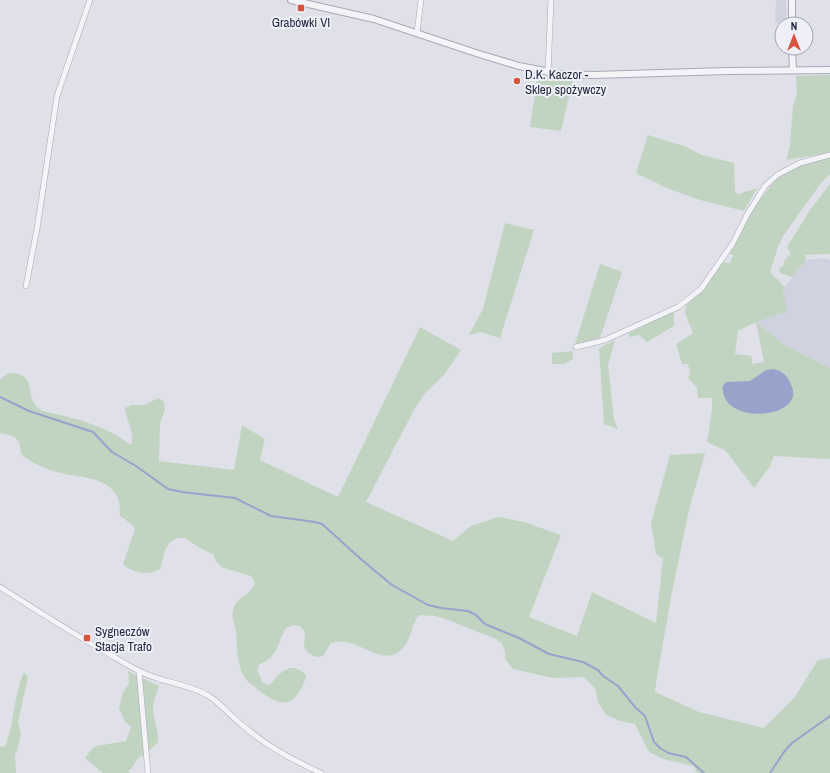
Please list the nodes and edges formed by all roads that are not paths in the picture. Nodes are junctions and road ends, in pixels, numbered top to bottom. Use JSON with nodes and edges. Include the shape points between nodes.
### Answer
{"nodes":[{"id":1,"x":90,"y":0,"type":"edge"},
{"id":2,"x":291,"y":0,"type":"edge"},
{"id":3,"x":421,"y":0,"type":"edge"},
{"id":4,"x":551,"y":0,"type":"edge"},
{"id":5,"x":792,"y":0,"type":"edge"},
{"id":6,"x":792,"y":16,"type":"edge"},
{"id":7,"x":417,"y":34,"type":"junction"},
{"id":8,"x":792,"y":56,"type":"edge"},
{"id":9,"x":793,"y":70,"type":"junction"},
{"id":10,"x":830,"y":70,"type":"edge"},
{"id":11,"x":548,"y":72,"type":"junction"},
{"id":12,"x":830,"y":156,"type":"edge"},
{"id":13,"x":26,"y":286,"type":"dead end"},
{"id":14,"x":576,"y":347,"type":"dead end"},
{"id":15,"x":0,"y":587,"type":"edge"},
{"id":16,"x":139,"y":671,"type":"junction"},
{"id":17,"x":148,"y":773,"type":"edge"},
{"id":18,"x":321,"y":773,"type":"edge"}],
"edges":[{"from":1,"to":13,"type":"street","via":[[57,96]]},
{"from":2,"to":7,"type":"street","via":[[374,19]]},
{"from":3,"to":7,"type":"street"},
{"from":4,"to":11,"type":"street"},
{"from":5,"to":6,"type":"street"},
{"from":7,"to":11,"type":"street","via":[[519,66]]},
{"from":8,"to":9,"type":"street"},
{"from":9,"to":10,"type":"street"},
{"from":9,"to":11,"type":"street","via":[[594,75]]},
{"from":12,"to":14,"type":"street","via":[[800,163],[777,175],[765,186],[733,243],[701,289],[678,306],[605,340]]},
{"from":15,"to":16,"type":"street"},
{"from":16,"to":17,"type":"street"},
{"from":16,"to":18,"type":"street","via":[[206,694],[256,737]]}]}
